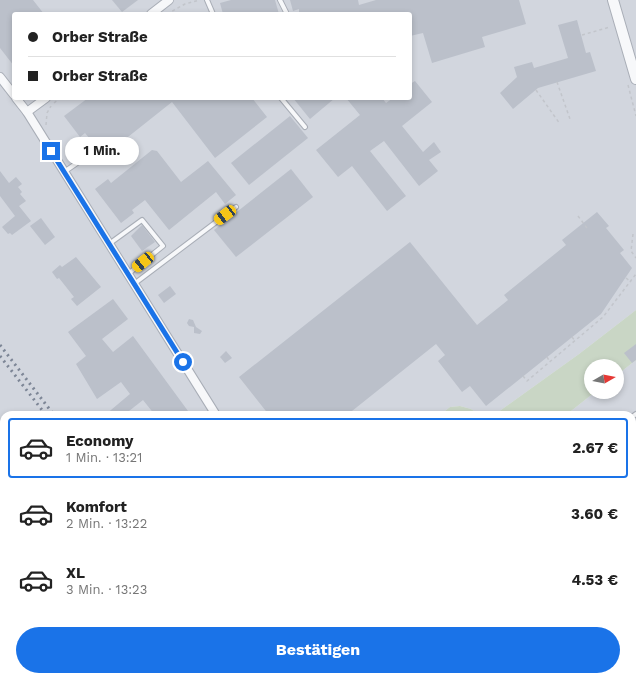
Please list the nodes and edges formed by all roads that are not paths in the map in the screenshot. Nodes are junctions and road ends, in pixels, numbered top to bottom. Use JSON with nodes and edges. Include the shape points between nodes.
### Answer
{"nodes":[{"id":1,"x":169,"y":0,"type":"edge"},
{"id":2,"x":207,"y":0,"type":"edge"},
{"id":3,"x":280,"y":0,"type":"edge"},
{"id":4,"x":615,"y":1,"type":"edge"},
{"id":5,"x":154,"y":12,"type":"edge"},
{"id":6,"x":212,"y":12,"type":"edge"},
{"id":7,"x":286,"y":12,"type":"edge"},
{"id":8,"x":0,"y":77,"type":"edge"},
{"id":9,"x":636,"y":79,"type":"edge"},
{"id":10,"x":12,"y":92,"type":"edge"},
{"id":11,"x":18,"y":100,"type":"edge"},
{"id":12,"x":43,"y":100,"type":"edge"},
{"id":13,"x":283,"y":100,"type":"edge"},
{"id":14,"x":27,"y":112,"type":"junction"},
{"id":15,"x":305,"y":127,"type":"dead end"},
{"id":16,"x":82,"y":147,"type":"dead end"},
{"id":17,"x":64,"y":172,"type":"junction"},
{"id":18,"x":236,"y":207,"type":"dead end"},
{"id":19,"x":109,"y":244,"type":"junction"},
{"id":20,"x":128,"y":274,"type":"junction"},
{"id":21,"x":134,"y":284,"type":"junction"},
{"id":22,"x":213,"y":411,"type":"edge"}],
"edges":[{"from":1,"to":5,"type":"street"},
{"from":2,"to":6,"type":"lane"},
{"from":3,"to":7,"type":"lane"},
{"from":4,"to":9,"type":"street"},
{"from":8,"to":10,"type":"street"},
{"from":11,"to":14,"type":"street"},
{"from":12,"to":14,"type":"street"},
{"from":13,"to":15,"type":"lane"},
{"from":14,"to":17,"type":"street"},
{"from":16,"to":17,"type":"lane","via":[[77,163]]},
{"from":17,"to":19,"type":"street"},
{"from":18,"to":21,"type":"lane"},
{"from":19,"to":20,"type":"street"},
{"from":19,"to":20,"type":"lane","via":[[142,220],[163,246]]},
{"from":20,"to":21,"type":"street"},
{"from":21,"to":22,"type":"street"}]}
